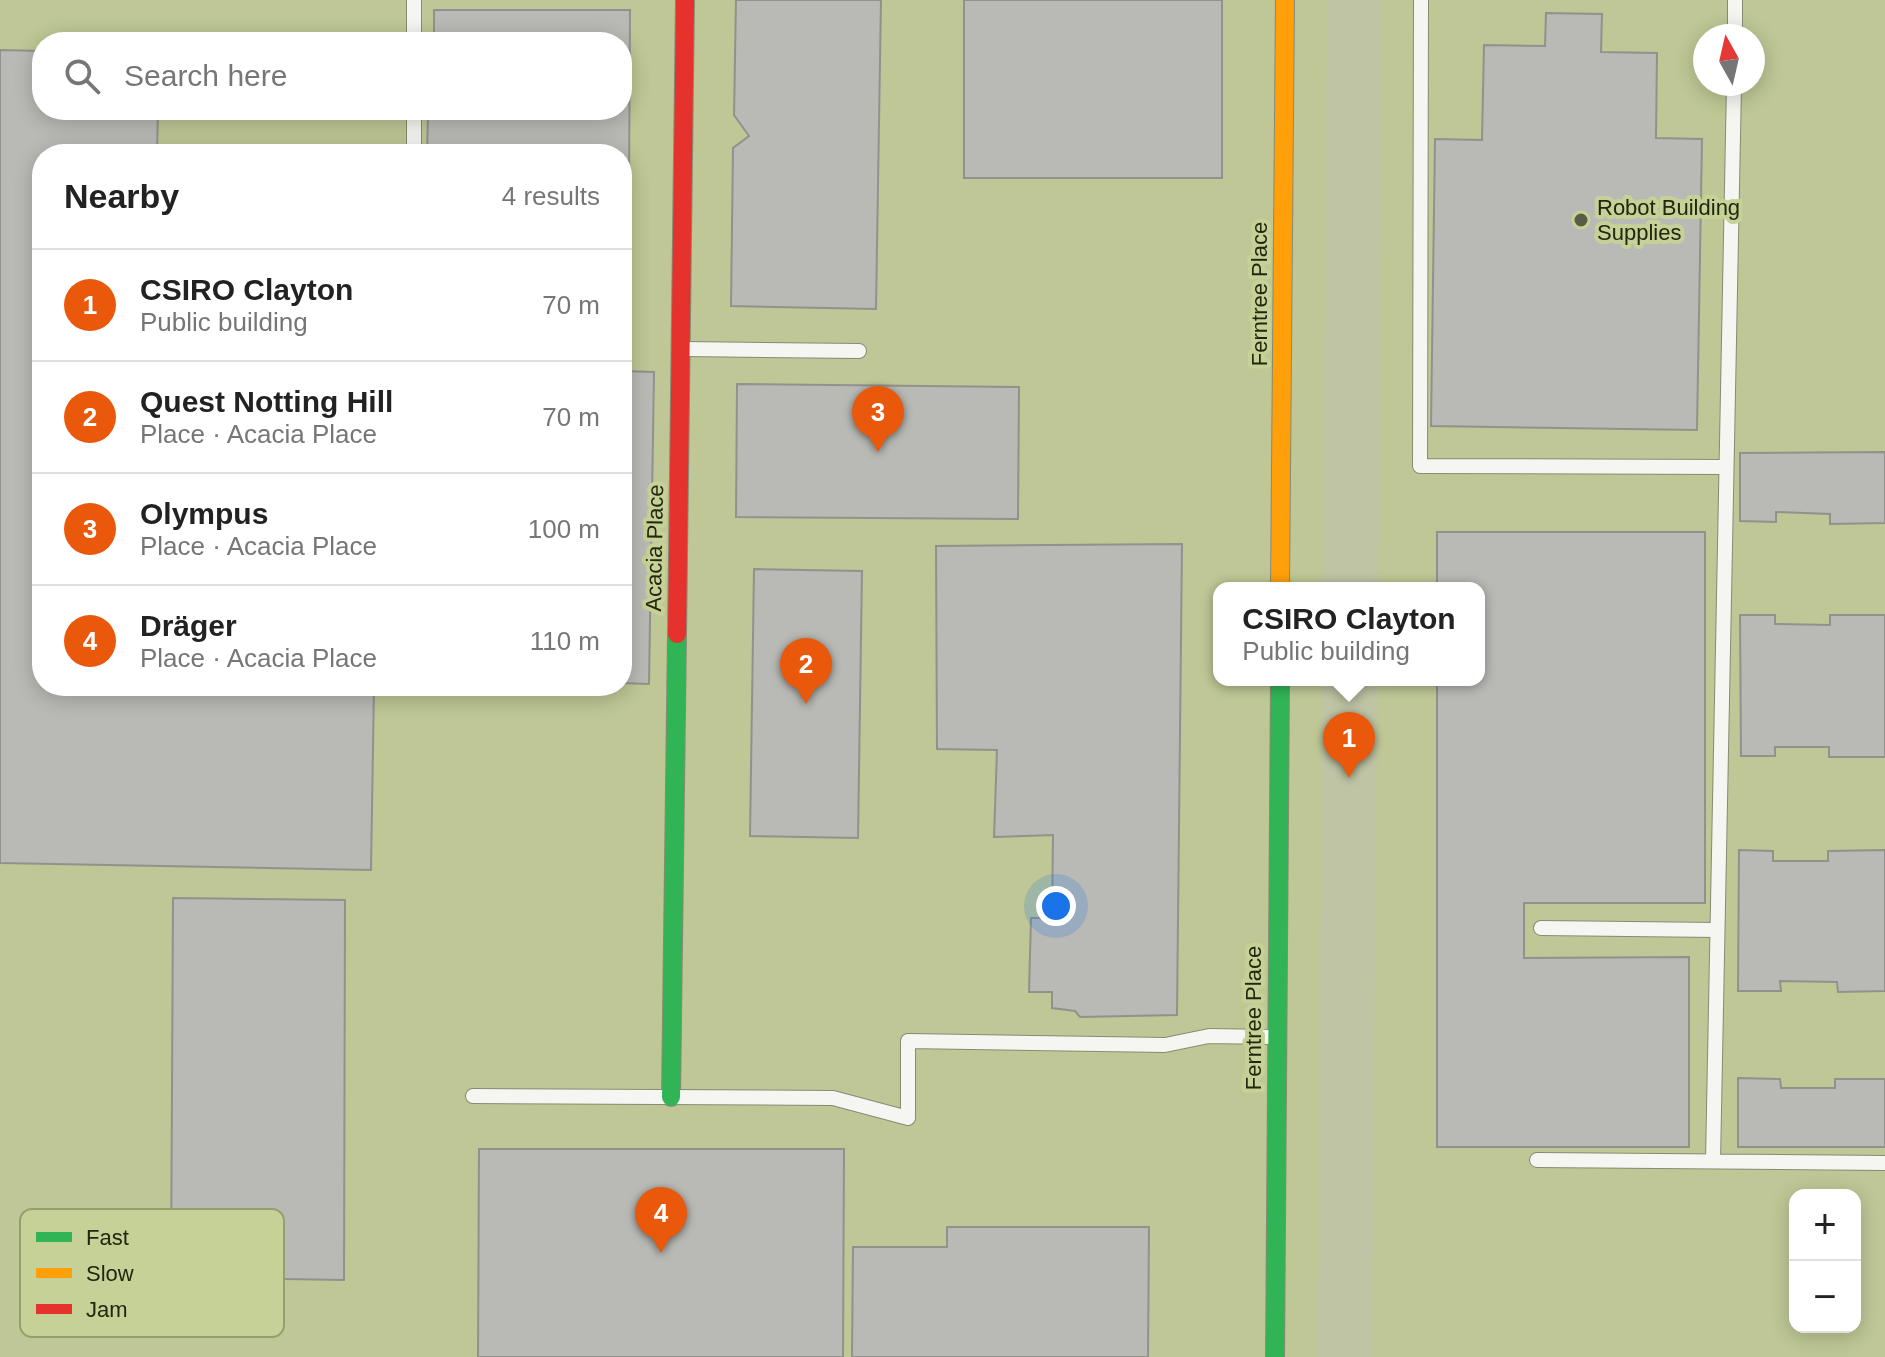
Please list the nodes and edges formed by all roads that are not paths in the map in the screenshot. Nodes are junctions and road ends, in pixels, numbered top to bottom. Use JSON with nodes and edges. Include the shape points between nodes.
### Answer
{"nodes":[{"id":1,"x":414,"y":0,"type":"edge"},
{"id":2,"x":685,"y":0,"type":"edge"},
{"id":3,"x":1285,"y":0,"type":"edge"},
{"id":4,"x":1421,"y":0,"type":"edge"},
{"id":5,"x":1735,"y":0,"type":"edge"},
{"id":6,"x":1735,"y":24,"type":"edge"},
{"id":7,"x":414,"y":32,"type":"edge"},
{"id":8,"x":1734,"y":96,"type":"edge"},
{"id":9,"x":414,"y":120,"type":"edge"},
{"id":10,"x":414,"y":144,"type":"edge"},
{"id":11,"x":681,"y":349,"type":"junction"},
{"id":12,"x":859,"y":351,"type":"dead end"},
{"id":13,"x":1725,"y":467,"type":"junction"},
{"id":14,"x":1280,"y":582,"type":"edge"},
{"id":15,"x":1280,"y":686,"type":"edge"},
{"id":16,"x":1541,"y":928,"type":"dead end"},
{"id":17,"x":1717,"y":930,"type":"junction"},
{"id":18,"x":1277,"y":1037,"type":"junction"},
{"id":19,"x":473,"y":1096,"type":"dead end"},
{"id":20,"x":671,"y":1097,"type":"junction"},
{"id":21,"x":1537,"y":1160,"type":"dead end"},
{"id":22,"x":1713,"y":1161,"type":"junction"},
{"id":23,"x":1885,"y":1163,"type":"edge"},
{"id":24,"x":1275,"y":1357,"type":"edge"}],
"edges":[{"from":1,"to":7,"type":"lane"},
{"from":2,"to":11,"type":"street","name":"Acacia Place"},
{"from":3,"to":14,"type":"street","name":"Ferntree Place"},
{"from":4,"to":13,"type":"lane","via":[[1420,466]]},
{"from":5,"to":6,"type":"lane"},
{"from":8,"to":13,"type":"lane"},
{"from":9,"to":10,"type":"lane"},
{"from":11,"to":12,"type":"lane"},
{"from":11,"to":20,"type":"street","name":"Acacia Place"},
{"from":13,"to":17,"type":"lane"},
{"from":15,"to":18,"type":"street","name":"Ferntree Place"},
{"from":16,"to":17,"type":"lane"},
{"from":17,"to":22,"type":"lane"},
{"from":18,"to":20,"type":"lane","via":[[1209,1036],[1165,1045],[908,1041],[908,1118],[833,1098]]},
{"from":18,"to":24,"type":"street","name":"Ferntree Place"},
{"from":19,"to":20,"type":"lane"},
{"from":21,"to":22,"type":"lane"},
{"from":22,"to":23,"type":"lane"}]}
